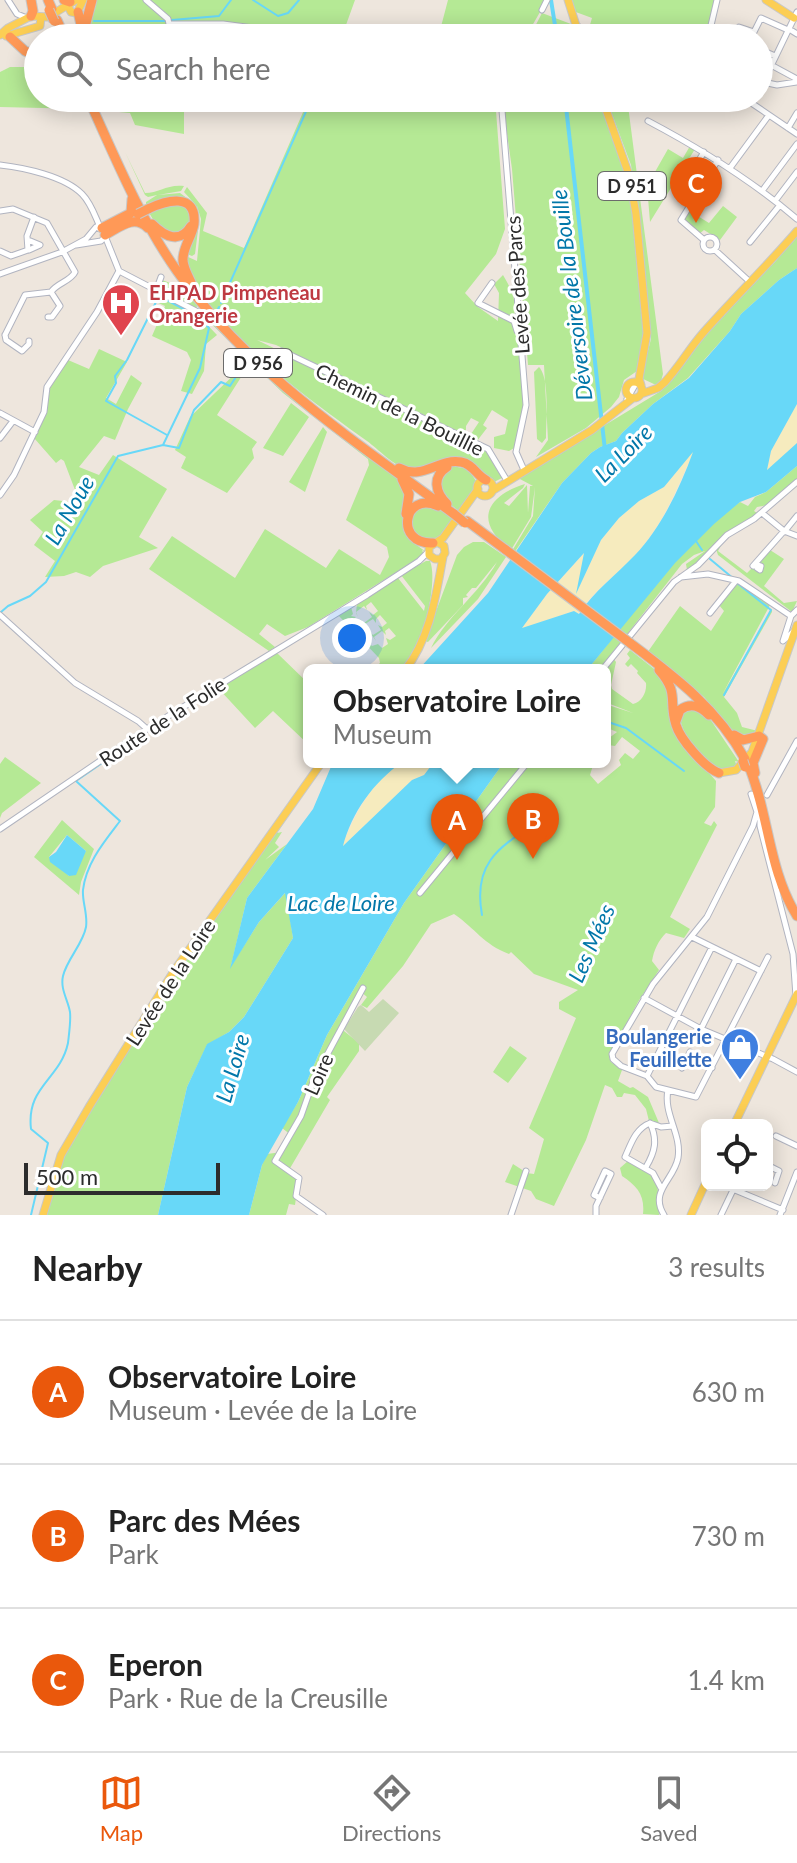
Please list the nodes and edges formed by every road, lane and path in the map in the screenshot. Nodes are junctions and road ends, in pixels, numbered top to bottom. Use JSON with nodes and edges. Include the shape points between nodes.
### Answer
{"nodes":[{"id":1,"x":31,"y":0,"type":"edge"},
{"id":2,"x":92,"y":0,"type":"edge"},
{"id":3,"x":146,"y":0,"type":"edge"},
{"id":4,"x":547,"y":0,"type":"edge"},
{"id":5,"x":568,"y":0,"type":"edge"},
{"id":6,"x":717,"y":0,"type":"edge"},
{"id":7,"x":766,"y":0,"type":"edge"},
{"id":8,"x":10,"y":3,"type":"edge"},
{"id":9,"x":74,"y":4,"type":"edge"},
{"id":10,"x":542,"y":10,"type":"dead end"},
{"id":11,"x":42,"y":12,"type":"edge"},
{"id":12,"x":796,"y":17,"type":"edge"},
{"id":13,"x":58,"y":24,"type":"edge"},
{"id":14,"x":79,"y":24,"type":"edge"},
{"id":15,"x":86,"y":24,"type":"edge"},
{"id":16,"x":169,"y":24,"type":"edge"},
{"id":17,"x":575,"y":24,"type":"edge"},
{"id":18,"x":711,"y":24,"type":"edge"},
{"id":19,"x":758,"y":24,"type":"edge"},
{"id":20,"x":788,"y":30,"type":"junction"},
{"id":21,"x":6,"y":34,"type":"edge"},
{"id":22,"x":797,"y":34,"type":"edge"},
{"id":23,"x":24,"y":50,"type":"edge"},
{"id":24,"x":775,"y":56,"type":"joint"},
{"id":25,"x":773,"y":60,"type":"edge"},
{"id":26,"x":773,"y":66,"type":"edge"},
{"id":27,"x":797,"y":81,"type":"edge"},
{"id":28,"x":773,"y":85,"type":"edge"},
{"id":29,"x":96,"y":112,"type":"edge"},
{"id":30,"x":97,"y":112,"type":"edge"},
{"id":31,"x":502,"y":112,"type":"edge"},
{"id":32,"x":607,"y":112,"type":"edge"},
{"id":33,"x":766,"y":112,"type":"edge"},
{"id":34,"x":797,"y":113,"type":"edge"},
{"id":35,"x":769,"y":115,"type":"junction"},
{"id":36,"x":648,"y":121,"type":"dead end"},
{"id":37,"x":788,"y":128,"type":"junction"},
{"id":38,"x":797,"y":134,"type":"edge"},
{"id":39,"x":797,"y":144,"type":"edge"},
{"id":40,"x":704,"y":152,"type":"junction"},
{"id":41,"x":718,"y":160,"type":"junction"},
{"id":42,"x":0,"y":165,"type":"edge"},
{"id":43,"x":730,"y":168,"type":"junction"},
{"id":44,"x":797,"y":172,"type":"edge"},
{"id":45,"x":131,"y":191,"type":"junction"},
{"id":46,"x":762,"y":191,"type":"junction"},
{"id":47,"x":679,"y":192,"type":"dead end"},
{"id":48,"x":777,"y":203,"type":"junction"},
{"id":49,"x":0,"y":211,"type":"edge"},
{"id":50,"x":192,"y":214,"type":"junction"},
{"id":51,"x":34,"y":217,"type":"junction"},
{"id":52,"x":797,"y":219,"type":"edge"},
{"id":53,"x":151,"y":226,"type":"junction"},
{"id":54,"x":797,"y":231,"type":"edge"},
{"id":55,"x":100,"y":233,"type":"junction"},
{"id":56,"x":28,"y":240,"type":"junction"},
{"id":57,"x":704,"y":240,"type":"junction"},
{"id":58,"x":750,"y":242,"type":"dead end"},
{"id":59,"x":28,"y":250,"type":"junction"},
{"id":60,"x":715,"y":250,"type":"junction"},
{"id":61,"x":0,"y":251,"type":"edge"},
{"id":62,"x":62,"y":252,"type":"junction"},
{"id":63,"x":119,"y":271,"type":"junction"},
{"id":64,"x":0,"y":274,"type":"edge"},
{"id":65,"x":161,"y":277,"type":"dead end"},
{"id":66,"x":750,"y":282,"type":"junction"},
{"id":67,"x":492,"y":283,"type":"dead end"},
{"id":68,"x":193,"y":288,"type":"junction"},
{"id":69,"x":156,"y":291,"type":"junction"},
{"id":70,"x":51,"y":292,"type":"junction"},
{"id":71,"x":198,"y":312,"type":"dead end"},
{"id":72,"x":518,"y":312,"type":"junction"},
{"id":73,"x":48,"y":317,"type":"dead end"},
{"id":74,"x":514,"y":321,"type":"junction"},
{"id":75,"x":519,"y":331,"type":"junction"},
{"id":76,"x":3,"y":335,"type":"edge"},
{"id":77,"x":29,"y":341,"type":"dead end"},
{"id":78,"x":282,"y":351,"type":"dead end"},
{"id":79,"x":635,"y":390,"type":"junction"},
{"id":80,"x":0,"y":413,"type":"edge"},
{"id":81,"x":13,"y":421,"type":"junction"},
{"id":82,"x":35,"y":432,"type":"junction"},
{"id":83,"x":0,"y":438,"type":"edge"},
{"id":84,"x":393,"y":467,"type":"junction"},
{"id":85,"x":524,"y":470,"type":"junction"},
{"id":86,"x":506,"y":479,"type":"junction"},
{"id":87,"x":797,"y":482,"type":"edge"},
{"id":88,"x":485,"y":487,"type":"junction"},
{"id":89,"x":0,"y":495,"type":"edge"},
{"id":90,"x":453,"y":511,"type":"junction"},
{"id":91,"x":762,"y":513,"type":"junction"},
{"id":92,"x":797,"y":516,"type":"edge"},
{"id":93,"x":784,"y":532,"type":"junction"},
{"id":94,"x":797,"y":536,"type":"edge"},
{"id":95,"x":434,"y":552,"type":"junction"},
{"id":96,"x":755,"y":565,"type":"dead end"},
{"id":97,"x":681,"y":577,"type":"junction"},
{"id":98,"x":735,"y":582,"type":"junction"},
{"id":99,"x":797,"y":610,"type":"edge"},
{"id":100,"x":710,"y":613,"type":"dead end"},
{"id":101,"x":0,"y":615,"type":"edge"},
{"id":102,"x":791,"y":616,"type":"junction"},
{"id":103,"x":796,"y":627,"type":"edge"},
{"id":104,"x":629,"y":644,"type":"junction"},
{"id":105,"x":409,"y":664,"type":"edge"},
{"id":106,"x":607,"y":664,"type":"edge"},
{"id":107,"x":657,"y":667,"type":"junction"},
{"id":108,"x":720,"y":723,"type":"junction"},
{"id":109,"x":676,"y":724,"type":"junction"},
{"id":110,"x":147,"y":729,"type":"junction"},
{"id":111,"x":759,"y":736,"type":"junction"},
{"id":112,"x":797,"y":741,"type":"edge"},
{"id":113,"x":318,"y":768,"type":"edge"},
{"id":114,"x":523,"y":768,"type":"edge"},
{"id":115,"x":719,"y":773,"type":"joint"},
{"id":116,"x":751,"y":794,"type":"dead end"},
{"id":117,"x":762,"y":806,"type":"junction"},
{"id":118,"x":757,"y":826,"type":"junction"},
{"id":119,"x":0,"y":829,"type":"edge"},
{"id":120,"x":776,"y":877,"type":"junction"},
{"id":121,"x":420,"y":893,"type":"dead end"},
{"id":122,"x":780,"y":900,"type":"junction"},
{"id":123,"x":796,"y":913,"type":"edge"},
{"id":124,"x":692,"y":937,"type":"junction"},
{"id":125,"x":712,"y":947,"type":"junction"},
{"id":126,"x":768,"y":957,"type":"dead end"},
{"id":127,"x":736,"y":959,"type":"junction"},
{"id":128,"x":761,"y":971,"type":"junction"},
{"id":129,"x":796,"y":972,"type":"edge"},
{"id":130,"x":363,"y":988,"type":"dead end"},
{"id":131,"x":796,"y":995,"type":"edge"},
{"id":132,"x":644,"y":998,"type":"junction"},
{"id":133,"x":677,"y":1017,"type":"junction"},
{"id":134,"x":701,"y":1029,"type":"junction"},
{"id":135,"x":725,"y":1041,"type":"junction"},
{"id":136,"x":766,"y":1057,"type":"junction"},
{"id":137,"x":682,"y":1068,"type":"dead end"},
{"id":138,"x":712,"y":1068,"type":"junction"},
{"id":139,"x":797,"y":1072,"type":"edge"},
{"id":140,"x":647,"y":1076,"type":"junction"},
{"id":141,"x":668,"y":1090,"type":"junction"},
{"id":142,"x":737,"y":1119,"type":"edge"},
{"id":143,"x":650,"y":1123,"type":"junction"},
{"id":144,"x":673,"y":1126,"type":"junction"},
{"id":145,"x":776,"y":1136,"type":"dead end"},
{"id":146,"x":797,"y":1146,"type":"edge"},
{"id":147,"x":646,"y":1167,"type":"junction"},
{"id":148,"x":773,"y":1168,"type":"edge"},
{"id":149,"x":526,"y":1171,"type":"dead end"},
{"id":150,"x":797,"y":1172,"type":"edge"},
{"id":151,"x":775,"y":1183,"type":"dead end"},
{"id":152,"x":661,"y":1188,"type":"junction"},
{"id":153,"x":702,"y":1191,"type":"edge"},
{"id":154,"x":733,"y":1191,"type":"edge"},
{"id":155,"x":736,"y":1191,"type":"edge"},
{"id":156,"x":745,"y":1191,"type":"edge"},
{"id":157,"x":744,"y":1194,"type":"junction"},
{"id":158,"x":600,"y":1198,"type":"junction"},
{"id":159,"x":781,"y":1213,"type":"edge"},
{"id":160,"x":693,"y":1214,"type":"edge"},
{"id":161,"x":43,"y":1215,"type":"edge"},
{"id":162,"x":323,"y":1215,"type":"edge"},
{"id":163,"x":511,"y":1215,"type":"edge"},
{"id":164,"x":596,"y":1215,"type":"edge"},
{"id":165,"x":663,"y":1215,"type":"edge"},
{"id":166,"x":672,"y":1215,"type":"edge"},
{"id":167,"x":721,"y":1215,"type":"edge"}],
"edges":[{"from":1,"to":11,"type":"highway","via":[[33,11]]},
{"from":2,"to":15,"type":"highway"},
{"from":3,"to":16,"type":"street"},
{"from":4,"to":10,"type":"street"},
{"from":5,"to":17,"type":"main road"},
{"from":6,"to":18,"type":"street"},
{"from":7,"to":12,"type":"main road"},
{"from":8,"to":11,"type":"street","via":[[19,16]]},
{"from":8,"to":21,"type":"street"},
{"from":9,"to":11,"type":"main road","via":[[48,17]]},
{"from":9,"to":14,"type":"highway"},
{"from":11,"to":13,"type":"highway","bridge":true},
{"from":11,"to":21,"type":"main road"},
{"from":11,"to":21,"type":"main road"},
{"from":12,"to":20,"type":"street"},
{"from":19,"to":20,"type":"street","via":[[761,18]]},
{"from":20,"to":22,"type":"street"},
{"from":20,"to":24,"type":"street"},
{"from":21,"to":23,"type":"highway"},
{"from":24,"to":25,"type":"street"},
{"from":26,"to":27,"type":"street"},
{"from":27,"to":28,"type":"street"},
{"from":29,"to":45,"type":"highway","number":"D 956"},
{"from":30,"to":53,"type":"highway","number":"D 956"},
{"from":31,"to":72,"type":"street","name":"Levée des Parcs"},
{"from":32,"to":79,"type":"main road","number":"D 951","via":[[629,175],[647,314]]},
{"from":33,"to":35,"type":"street"},
{"from":34,"to":37,"type":"street"},
{"from":35,"to":37,"type":"street"},
{"from":35,"to":43,"type":"street"},
{"from":36,"to":40,"type":"street"},
{"from":37,"to":38,"type":"street"},
{"from":39,"to":46,"type":"street"},
{"from":40,"to":41,"type":"street"},
{"from":40,"to":47,"type":"street"},
{"from":41,"to":43,"type":"street"},
{"from":41,"to":57,"type":"street","via":[[681,220]]},
{"from":42,"to":55,"type":"street","via":[[61,181],[84,196]]},
{"from":43,"to":46,"type":"street"},
{"from":44,"to":48,"type":"street"},
{"from":45,"to":53,"type":"highway","number":"D 956"},
{"from":45,"to":55,"type":"highway","via":[[131,213]]},
{"from":46,"to":48,"type":"street"},
{"from":48,"to":52,"type":"street"},
{"from":48,"to":58,"type":"street"},
{"from":49,"to":51,"type":"street"},
{"from":50,"to":53,"type":"highway","via":[[189,230],[179,237]]},
{"from":50,"to":55,"type":"highway","via":[[185,203],[175,200]]},
{"from":50,"to":68,"type":"highway","via":[[194,225],[183,260]]},
{"from":51,"to":56,"type":"street"},
{"from":51,"to":62,"type":"street","via":[[47,223]]},
{"from":53,"to":55,"type":"highway","via":[[136,220]]},
{"from":53,"to":68,"type":"highway","number":"D 956"},
{"from":53,"to":84,"type":"highway","number":"D 956","via":[[188,287],[237,343]]},
{"from":54,"to":66,"type":"main road"},
{"from":55,"to":62,"type":"street"},
{"from":55,"to":63,"type":"street"},
{"from":56,"to":59,"type":"street"},
{"from":56,"to":59,"type":"street","via":[[40,245]]},
{"from":57,"to":60,"type":"street","via":[[704,249]]},
{"from":57,"to":60,"type":"street","via":[[715,239]]},
{"from":59,"to":61,"type":"street","via":[[11,256]]},
{"from":60,"to":66,"type":"street"},
{"from":62,"to":64,"type":"street"},
{"from":62,"to":70,"type":"street","via":[[75,274]]},
{"from":63,"to":69,"type":"street"},
{"from":63,"to":82,"type":"street","via":[[47,387]]},
{"from":65,"to":69,"type":"street"},
{"from":66,"to":79,"type":"main road","via":[[661,386]]},
{"from":67,"to":74,"type":"street","via":[[478,303]]},
{"from":68,"to":84,"type":"highway","number":"D 956","via":[[271,371]]},
{"from":69,"to":71,"type":"street"},
{"from":70,"to":73,"type":"street","via":[[60,306]]},
{"from":70,"to":76,"type":"street","via":[[25,295]]},
{"from":72,"to":74,"type":"street"},
{"from":72,"to":75,"type":"street","name":"Levée des Parcs"},
{"from":74,"to":75,"type":"street"},
{"from":75,"to":85,"type":"street","name":"Levée des Parcs","via":[[526,405],[516,454]]},
{"from":76,"to":77,"type":"street","via":[[22,351]]},
{"from":78,"to":86,"type":"street","name":"Chemin de la Bouillie","via":[[488,449]]},
{"from":79,"to":85,"type":"main road","via":[[592,430]]},
{"from":80,"to":81,"type":"street"},
{"from":81,"to":82,"type":"street"},
{"from":81,"to":83,"type":"street"},
{"from":82,"to":89,"type":"street"},
{"from":84,"to":88,"type":"highway","number":"D 956","via":[[416,473],[460,462],[471,466]]},
{"from":84,"to":90,"type":"highway","number":"D 956"},
{"from":84,"to":95,"type":"highway","via":[[409,490],[408,535]]},
{"from":85,"to":86,"type":"main road"},
{"from":85,"to":88,"type":"main road"},
{"from":86,"to":88,"type":"main road"},
{"from":87,"to":91,"type":"street"},
{"from":88,"to":90,"type":"highway","via":[[464,465],[442,470],[437,488]]},
{"from":88,"to":95,"type":"main road"},
{"from":88,"to":95,"type":"main road","via":[[456,520],[445,548]]},
{"from":90,"to":95,"type":"highway","number":"D 956","via":[[428,502],[410,511],[411,534]]},
{"from":90,"to":104,"type":"highway","number":"D 956","bridge":true},
{"from":91,"to":93,"type":"street"},
{"from":91,"to":97,"type":"street","via":[[727,535]]},
{"from":92,"to":93,"type":"street"},
{"from":93,"to":94,"type":"street"},
{"from":93,"to":96,"type":"street"},
{"from":95,"to":105,"type":"main road","via":[[439,580],[422,642]]},
{"from":95,"to":110,"type":"street","name":"Route de la Folie"},
{"from":97,"to":98,"type":"street","via":[[713,574]]},
{"from":97,"to":106,"type":"street"},
{"from":98,"to":100,"type":"street"},
{"from":98,"to":102,"type":"street"},
{"from":99,"to":102,"type":"street"},
{"from":101,"to":110,"type":"street","via":[[75,683]]},
{"from":102,"to":103,"type":"street","via":[[783,641]]},
{"from":103,"to":111,"type":"main road"},
{"from":104,"to":107,"type":"highway","number":"D 956"},
{"from":104,"to":108,"type":"highway","number":"D 956","via":[[694,693]]},
{"from":107,"to":108,"type":"highway","number":"D 956"},
{"from":107,"to":109,"type":"highway","number":"D 956","via":[[672,688]]},
{"from":108,"to":109,"type":"highway","number":"D 956","via":[[692,705],[680,710]]},
{"from":108,"to":111,"type":"highway","number":"D 956","via":[[740,740]]},
{"from":108,"to":117,"type":"highway","number":"D 956","via":[[745,763]]},
{"from":109,"to":115,"type":"highway","number":"D 956","via":[[705,765]]},
{"from":110,"to":119,"type":"street","name":"Route de la Folie"},
{"from":111,"to":115,"type":"main road","number":"D 956","via":[[741,766]]},
{"from":111,"to":117,"type":"highway","number":"D 956","via":[[763,742],[753,763]]},
{"from":112,"to":117,"type":"street"},
{"from":113,"to":161,"type":"main road","name":"Levée de la Loire","via":[[174,971],[89,1107],[61,1155]]},
{"from":114,"to":121,"type":"street"},
{"from":116,"to":117,"type":"street"},
{"from":117,"to":118,"type":"street"},
{"from":117,"to":120,"type":"highway","number":"D 956"},
{"from":117,"to":123,"type":"highway","number":"D 956","via":[[781,882]]},
{"from":118,"to":122,"type":"street"},
{"from":118,"to":124,"type":"street"},
{"from":120,"to":122,"type":"highway"},
{"from":120,"to":123,"type":"highway","number":"D 956"},
{"from":122,"to":129,"type":"street"},
{"from":124,"to":125,"type":"street"},
{"from":124,"to":132,"type":"street"},
{"from":125,"to":127,"type":"street"},
{"from":125,"to":133,"type":"street"},
{"from":126,"to":128,"type":"street"},
{"from":127,"to":128,"type":"street"},
{"from":127,"to":134,"type":"street"},
{"from":128,"to":135,"type":"street"},
{"from":129,"to":131,"type":"street"},
{"from":130,"to":162,"type":"street","name":"Loire","via":[[275,1161],[299,1178],[296,1196]]},
{"from":131,"to":136,"type":"main road"},
{"from":132,"to":133,"type":"street"},
{"from":132,"to":140,"type":"street","via":[[612,1054],[621,1066]]},
{"from":133,"to":134,"type":"street"},
{"from":133,"to":140,"type":"street"},
{"from":134,"to":135,"type":"street"},
{"from":135,"to":136,"type":"street"},
{"from":135,"to":138,"type":"street"},
{"from":136,"to":139,"type":"street"},
{"from":136,"to":142,"type":"main road"},
{"from":137,"to":138,"type":"street","via":[[689,1054]]},
{"from":138,"to":141,"type":"street","via":[[696,1097]]},
{"from":140,"to":141,"type":"street","via":[[656,1087]]},
{"from":141,"to":144,"type":"street"},
{"from":143,"to":144,"type":"street"},
{"from":143,"to":147,"type":"street","via":[[655,1146]]},
{"from":143,"to":147,"type":"street","via":[[637,1132],[625,1157]]},
{"from":144,"to":152,"type":"street","via":[[679,1157]]},
{"from":145,"to":146,"type":"street"},
{"from":147,"to":152,"type":"street"},
{"from":148,"to":151,"type":"street","via":[[779,1171]]},
{"from":149,"to":163,"type":"street"},
{"from":150,"to":159,"type":"street"},
{"from":152,"to":165,"type":"street"},
{"from":153,"to":160,"type":"main road"},
{"from":154,"to":167,"type":"street"},
{"from":155,"to":157,"type":"street"},
{"from":156,"to":157,"type":"street"},
{"from":157,"to":159,"type":"street"},
{"from":158,"to":158,"type":"street","via":[[611,1174],[605,1171],[594,1195]]},
{"from":158,"to":164,"type":"street"},
{"from":165,"to":166,"type":"street"}]}
